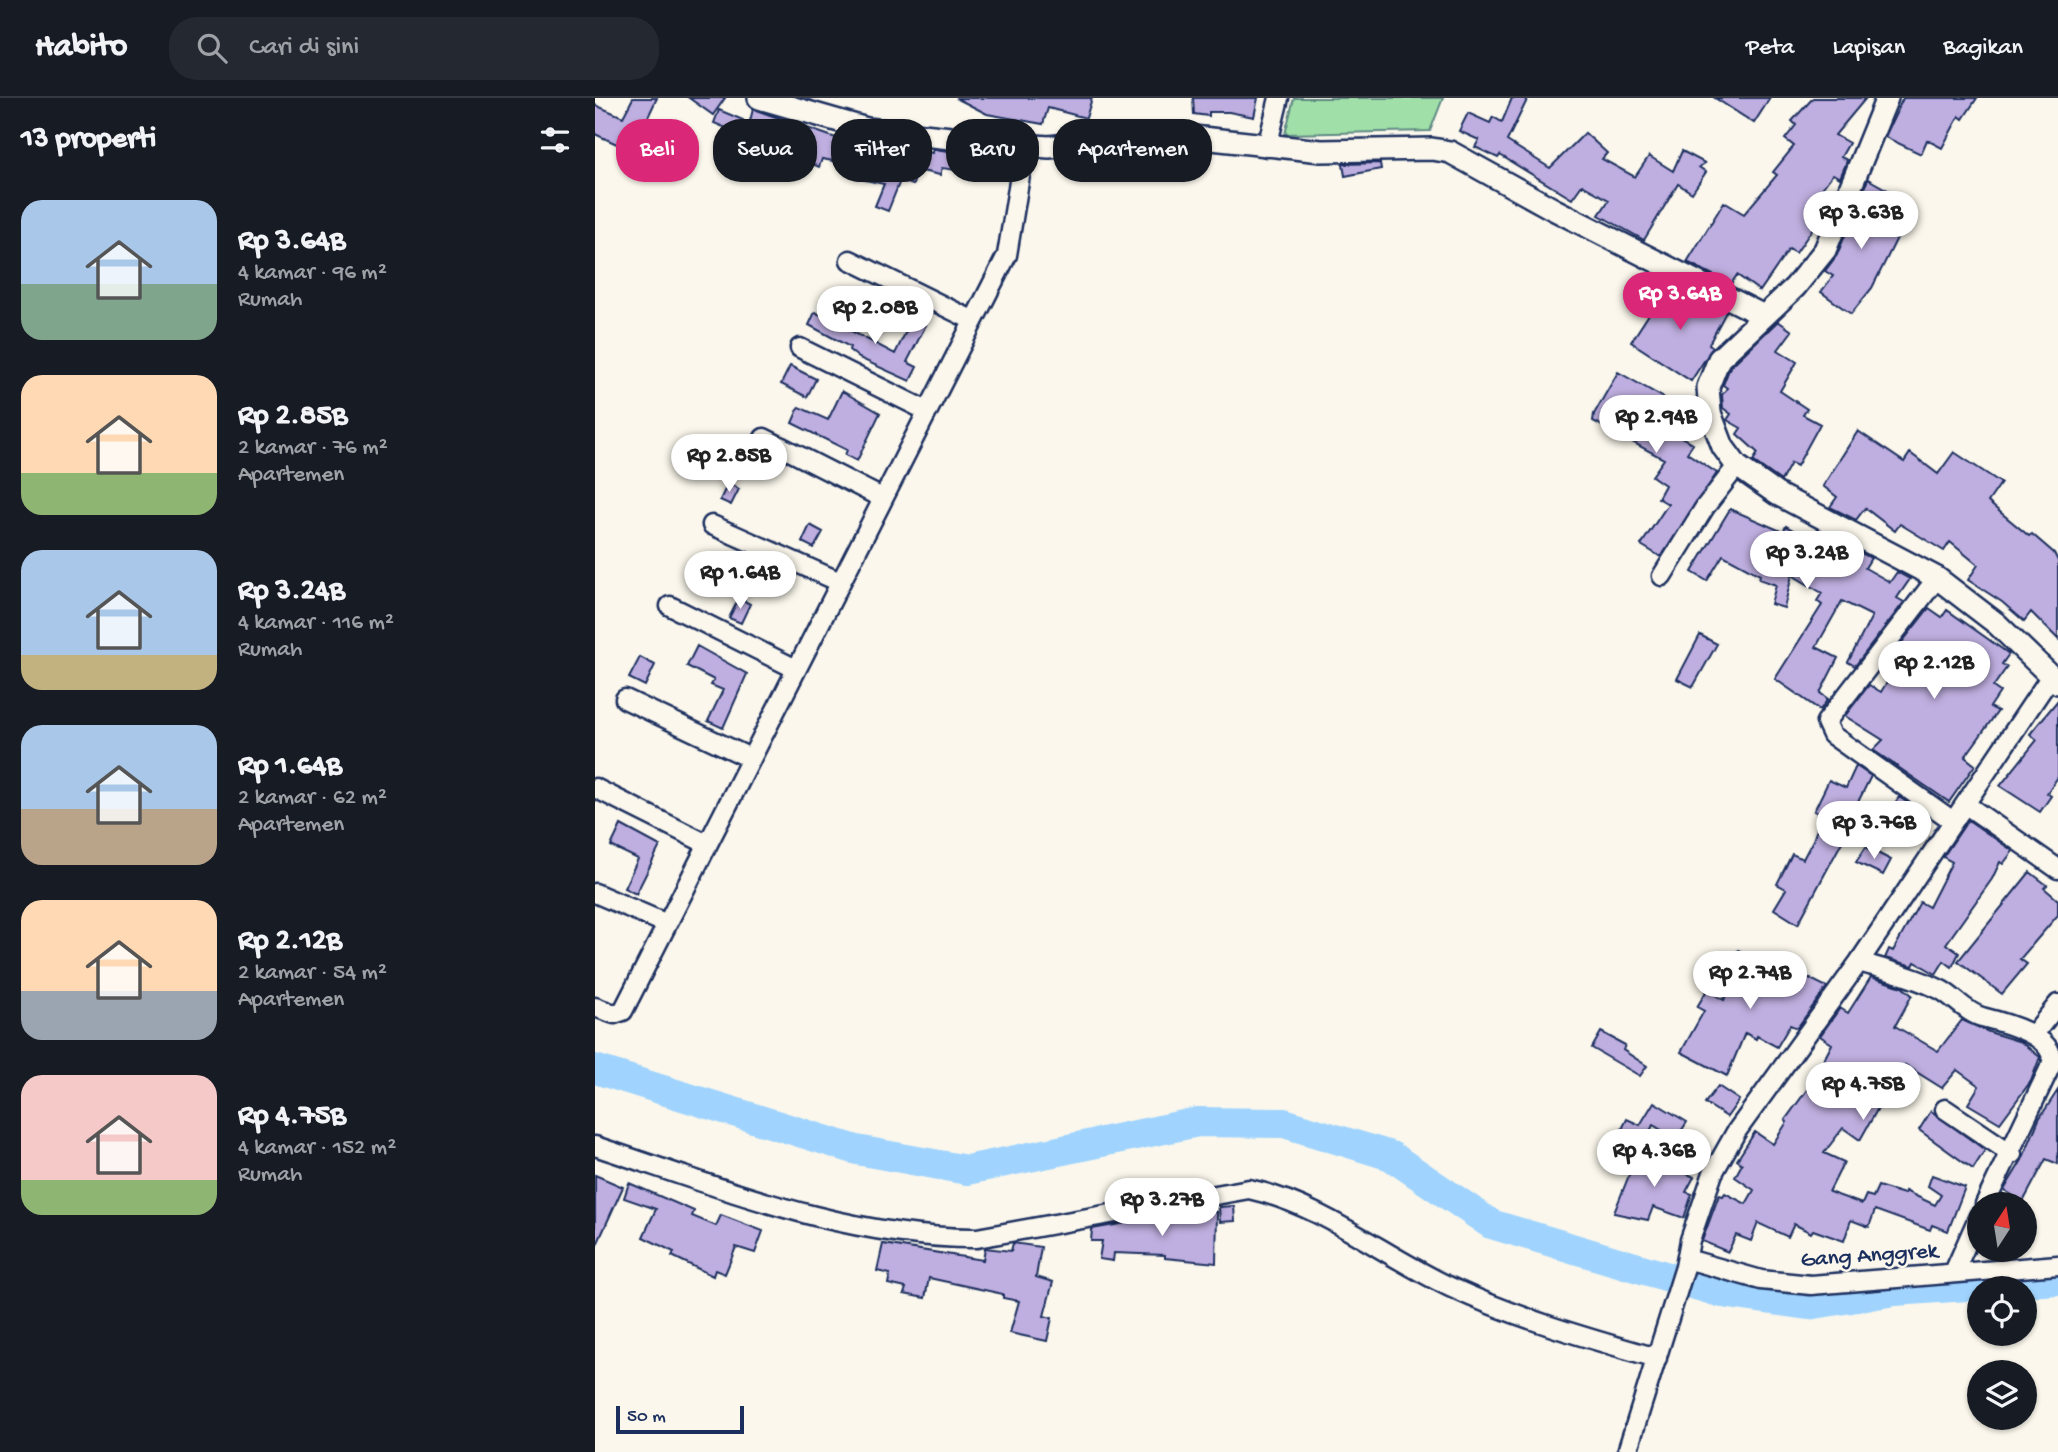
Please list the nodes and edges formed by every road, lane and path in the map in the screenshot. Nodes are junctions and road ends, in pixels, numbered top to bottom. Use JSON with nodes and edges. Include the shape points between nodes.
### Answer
{"nodes":[{"id":1,"x":759,"y":98,"type":"edge"},
{"id":2,"x":1279,"y":98,"type":"edge"},
{"id":3,"x":1884,"y":99,"type":"edge"},
{"id":4,"x":946,"y":137,"type":"edge"},
{"id":5,"x":1039,"y":146,"type":"edge"},
{"id":6,"x":1267,"y":147,"type":"junction"},
{"id":7,"x":1019,"y":182,"type":"edge"},
{"id":8,"x":850,"y":260,"type":"dead end"},
{"id":9,"x":1764,"y":316,"type":"junction"},
{"id":10,"x":972,"y":320,"type":"junction"},
{"id":11,"x":800,"y":348,"type":"dead end"},
{"id":12,"x":925,"y":410,"type":"junction"},
{"id":13,"x":764,"y":438,"type":"dead end"},
{"id":14,"x":1737,"y":466,"type":"junction"},
{"id":15,"x":882,"y":498,"type":"junction"},
{"id":16,"x":712,"y":525,"type":"dead end"},
{"id":17,"x":1661,"y":576,"type":"dead end"},
{"id":18,"x":1937,"y":578,"type":"junction"},
{"id":19,"x":840,"y":582,"type":"junction"},
{"id":20,"x":670,"y":606,"type":"dead end"},
{"id":21,"x":796,"y":669,"type":"junction"},
{"id":22,"x":2054,"y":679,"type":"edge"},
{"id":23,"x":625,"y":699,"type":"dead end"},
{"id":24,"x":750,"y":758,"type":"junction"},
{"id":25,"x":595,"y":788,"type":"edge"},
{"id":26,"x":1965,"y":804,"type":"junction"},
{"id":27,"x":1953,"y":821,"type":"junction"},
{"id":28,"x":706,"y":844,"type":"junction"},
{"id":29,"x":2058,"y":869,"type":"edge"},
{"id":30,"x":595,"y":893,"type":"edge"},
{"id":31,"x":667,"y":924,"type":"junction"},
{"id":32,"x":1859,"y":962,"type":"junction"},
{"id":33,"x":2058,"y":1004,"type":"edge"},
{"id":34,"x":595,"y":1007,"type":"edge"},
{"id":35,"x":2034,"y":1034,"type":"junction"},
{"id":36,"x":1945,"y":1109,"type":"dead end"},
{"id":37,"x":595,"y":1146,"type":"edge"},
{"id":38,"x":2011,"y":1154,"type":"junction"},
{"id":39,"x":1991,"y":1192,"type":"edge"},
{"id":40,"x":1967,"y":1243,"type":"edge"},
{"id":41,"x":1687,"y":1254,"type":"junction"},
{"id":42,"x":2058,"y":1265,"type":"edge"},
{"id":43,"x":1954,"y":1272,"type":"junction"},
{"id":44,"x":1657,"y":1358,"type":"junction"},
{"id":45,"x":1627,"y":1452,"type":"edge"}],
"edges":[{"from":1,"to":4,"type":"street","via":[[867,129]]},
{"from":2,"to":6,"type":"street"},
{"from":3,"to":9,"type":"street","via":[[1866,155],[1825,250]]},
{"from":5,"to":6,"type":"street","via":[[1193,137]]},
{"from":6,"to":9,"type":"street","via":[[1450,152]]},
{"from":7,"to":10,"type":"street","via":[[1007,254]]},
{"from":8,"to":10,"type":"street"},
{"from":9,"to":14,"type":"street","via":[[1719,359],[1708,387],[1710,413],[1723,447]]},
{"from":10,"to":12,"type":"street"},
{"from":11,"to":12,"type":"street"},
{"from":12,"to":15,"type":"street"},
{"from":13,"to":15,"type":"street"},
{"from":14,"to":17,"type":"street"},
{"from":14,"to":18,"type":"street","via":[[1777,494]]},
{"from":15,"to":19,"type":"street"},
{"from":16,"to":19,"type":"street"},
{"from":18,"to":22,"type":"street","via":[[1997,624]]},
{"from":18,"to":27,"type":"street","via":[[1826,727]]},
{"from":19,"to":21,"type":"street"},
{"from":20,"to":21,"type":"street"},
{"from":21,"to":24,"type":"street"},
{"from":22,"to":26,"type":"street"},
{"from":23,"to":24,"type":"street"},
{"from":24,"to":28,"type":"street"},
{"from":25,"to":28,"type":"street"},
{"from":26,"to":27,"type":"street"},
{"from":26,"to":29,"type":"street"},
{"from":27,"to":32,"type":"street"},
{"from":28,"to":31,"type":"street"},
{"from":30,"to":31,"type":"street"},
{"from":31,"to":34,"type":"street","via":[[623,1011],[614,1014]]},
{"from":32,"to":35,"type":"street","via":[[1933,986],[1980,1017]]},
{"from":32,"to":41,"type":"street","via":[[1736,1132],[1713,1173]]},
{"from":33,"to":35,"type":"street"},
{"from":35,"to":38,"type":"street","via":[[2050,1050],[2052,1063]]},
{"from":36,"to":38,"type":"street"},
{"from":37,"to":44,"type":"street","via":[[822,1217],[942,1238],[977,1238],[1249,1189],[1294,1202],[1449,1287],[1518,1315]]},
{"from":38,"to":39,"type":"street"},
{"from":40,"to":43,"type":"street"},
{"from":41,"to":43,"type":"street","name":"Gang Anggrek","via":[[1761,1280],[1811,1285]]},
{"from":41,"to":44,"type":"street"},
{"from":42,"to":43,"type":"street","name":"Gang Anggrek"},
{"from":44,"to":45,"type":"street"}]}
